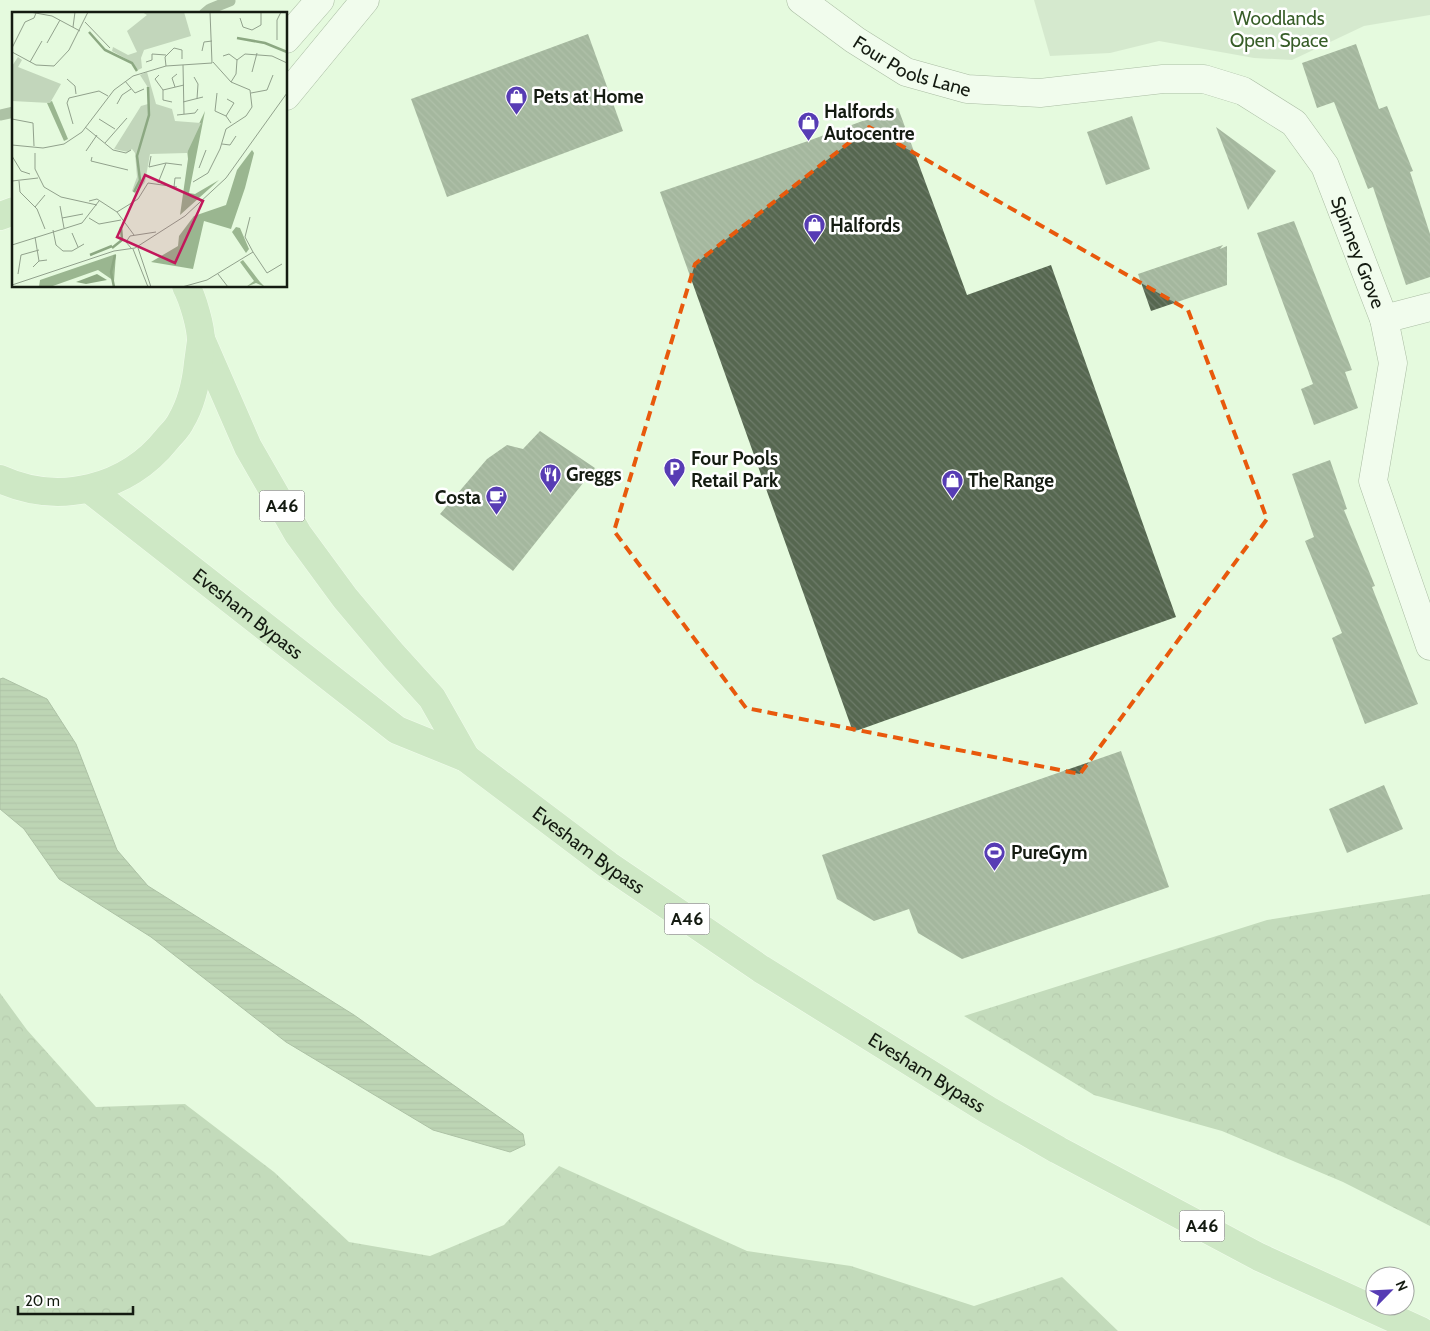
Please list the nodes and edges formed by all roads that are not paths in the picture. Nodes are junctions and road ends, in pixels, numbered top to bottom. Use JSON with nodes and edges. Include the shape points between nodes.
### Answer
{"nodes":[{"id":1,"x":320,"y":0,"type":"edge"},
{"id":2,"x":365,"y":0,"type":"edge"},
{"id":3,"x":801,"y":0,"type":"edge"},
{"id":4,"x":288,"y":37,"type":"edge"},
{"id":5,"x":1040,"y":93,"type":"joint"},
{"id":6,"x":288,"y":94,"type":"edge"},
{"id":7,"x":12,"y":212,"type":"edge"},
{"id":8,"x":0,"y":216,"type":"edge"},
{"id":9,"x":192,"y":290,"type":"edge"},
{"id":10,"x":1430,"y":307,"type":"edge"},
{"id":11,"x":1384,"y":318,"type":"junction"},
{"id":12,"x":201,"y":339,"type":"junction"},
{"id":13,"x":6,"y":486,"type":"edge"},
{"id":14,"x":89,"y":489,"type":"junction"},
{"id":15,"x":1430,"y":646,"type":"edge"},
{"id":16,"x":466,"y":758,"type":"junction"},
{"id":17,"x":1421,"y":1331,"type":"edge"}],
"edges":[{"from":1,"to":4,"type":"street"},
{"from":2,"to":6,"type":"street"},
{"from":3,"to":5,"type":"street","name":"Four Pools Lane","via":[[906,72],[967,89]]},
{"from":5,"to":11,"type":"street","name":"Spinney Grove","via":[[1163,79],[1204,79],[1243,90],[1294,123],[1325,166]]},
{"from":7,"to":8,"type":"highway"},
{"from":9,"to":12,"type":"highway"},
{"from":10,"to":11,"type":"street"},
{"from":11,"to":15,"type":"street","name":"Spinney Grove","via":[[1393,362],[1373,481]]},
{"from":12,"to":14,"type":"highway","via":[[196,383],[181,422],[154,455],[122,477]]},
{"from":12,"to":16,"type":"highway","name":"Evesham Bypass","number":"A46","via":[[248,447],[298,534],[345,598],[432,698]]},
{"from":13,"to":14,"type":"highway","via":[[46,492]]},
{"from":14,"to":16,"type":"highway","name":"Evesham Bypass","number":"A46","via":[[398,730]]},
{"from":16,"to":17,"type":"highway","name":"Evesham Bypass","number":"A46","via":[[608,864],[761,969],[988,1110],[1259,1257]]}]}
